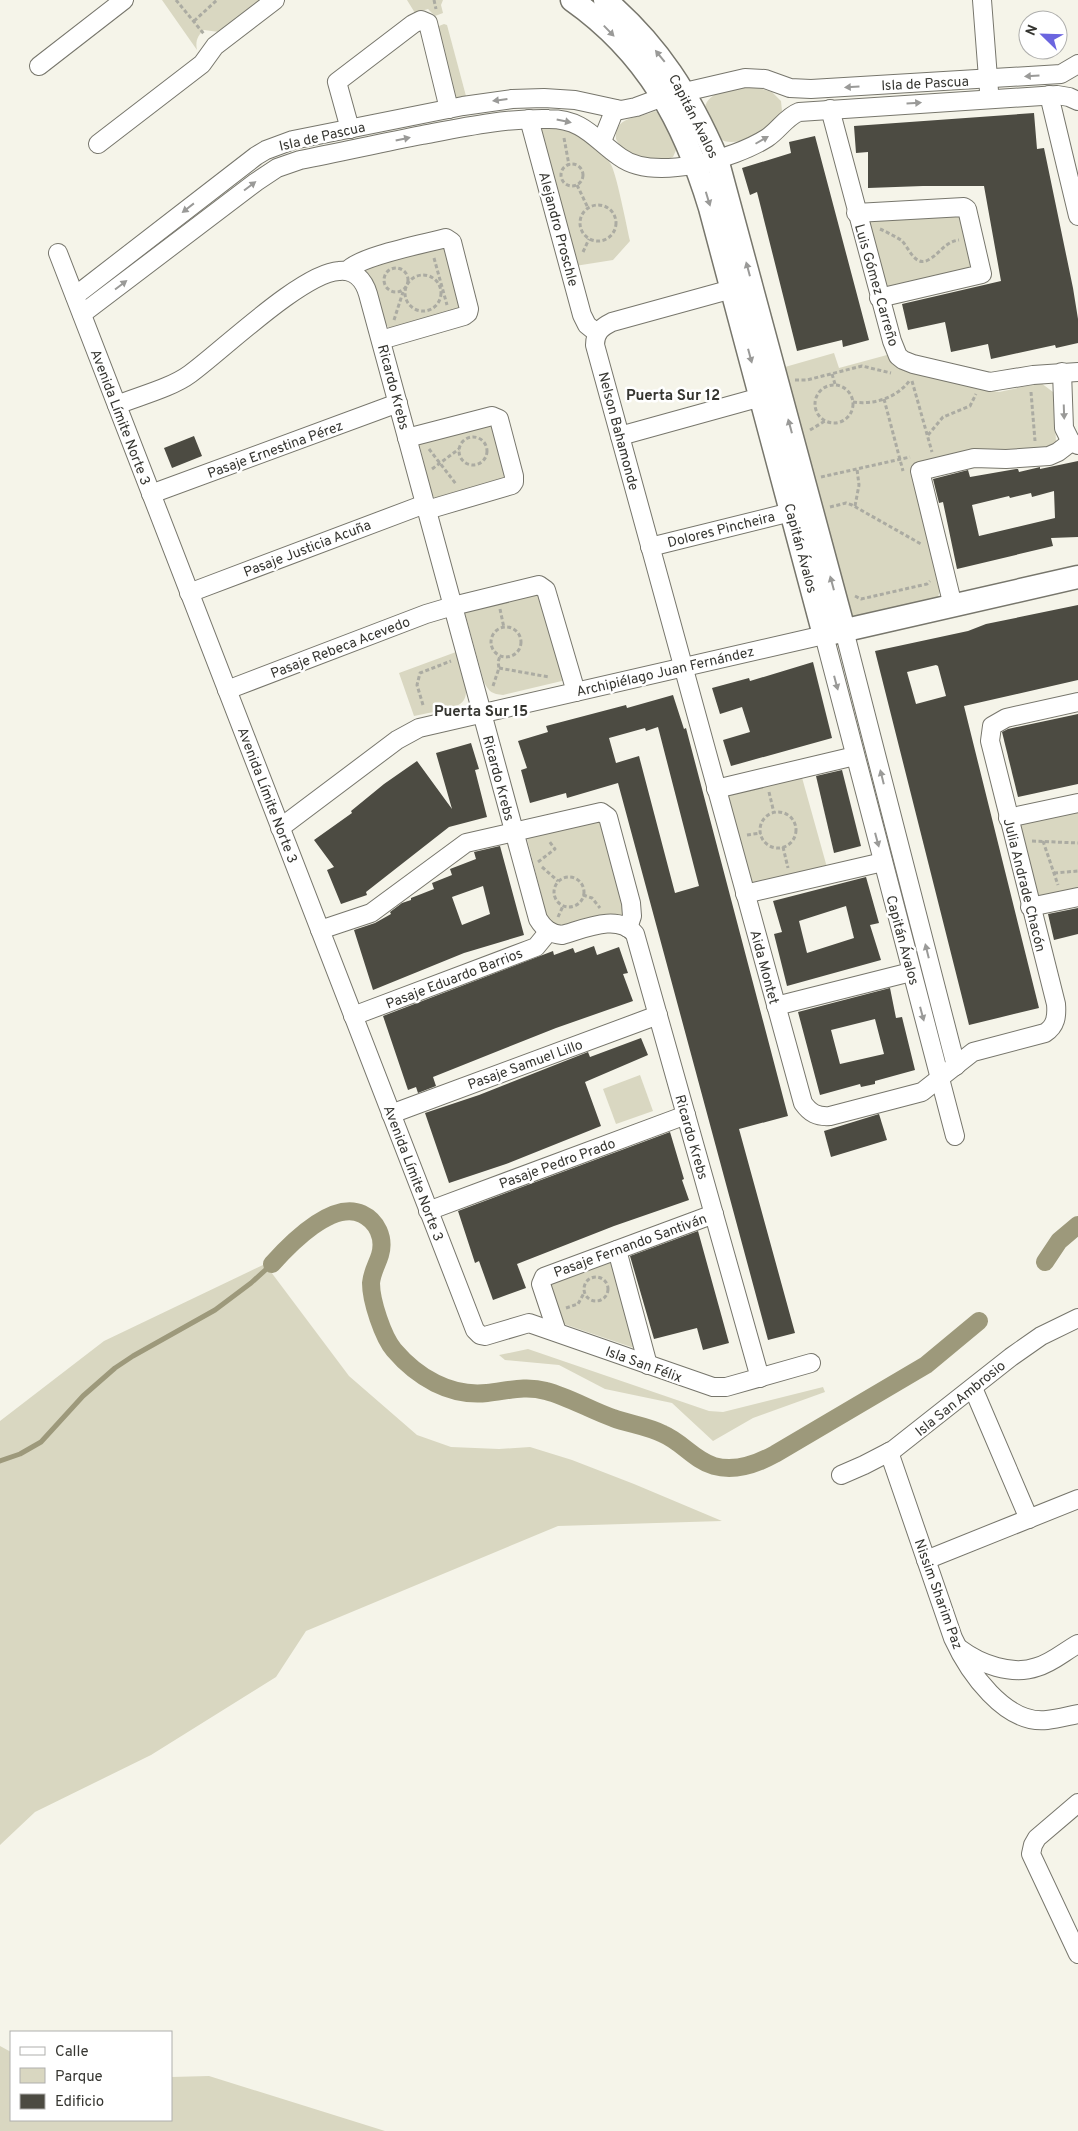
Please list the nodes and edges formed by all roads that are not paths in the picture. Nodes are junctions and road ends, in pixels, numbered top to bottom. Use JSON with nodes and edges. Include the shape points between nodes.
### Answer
{"nodes":[{"id":1,"x":124,"y":0,"type":"edge"},
{"id":2,"x":275,"y":0,"type":"edge"},
{"id":3,"x":982,"y":0,"type":"edge"},
{"id":4,"x":591,"y":3,"type":"edge"},
{"id":5,"x":38,"y":66,"type":"dead end"},
{"id":6,"x":1073,"y":68,"type":"edge"},
{"id":7,"x":988,"y":79,"type":"junction"},
{"id":8,"x":781,"y":84,"type":"junction"},
{"id":9,"x":685,"y":93,"type":"junction"},
{"id":10,"x":1049,"y":95,"type":"junction"},
{"id":11,"x":663,"y":97,"type":"junction"},
{"id":12,"x":989,"y":98,"type":"junction"},
{"id":13,"x":1074,"y":99,"type":"edge"},
{"id":14,"x":449,"y":109,"type":"junction"},
{"id":15,"x":615,"y":109,"type":"junction"},
{"id":16,"x":830,"y":109,"type":"junction"},
{"id":17,"x":791,"y":115,"type":"junction"},
{"id":18,"x":529,"y":119,"type":"junction"},
{"id":19,"x":350,"y":129,"type":"junction"},
{"id":20,"x":602,"y":141,"type":"junction"},
{"id":21,"x":98,"y":144,"type":"dead end"},
{"id":22,"x":706,"y":161,"type":"junction"},
{"id":23,"x":1078,"y":216,"type":"edge"},
{"id":24,"x":857,"y":217,"type":"junction"},
{"id":25,"x":58,"y":252,"type":"dead end"},
{"id":26,"x":347,"y":271,"type":"junction"},
{"id":27,"x":732,"y":289,"type":"junction"},
{"id":28,"x":74,"y":296,"type":"junction"},
{"id":29,"x":879,"y":298,"type":"junction"},
{"id":30,"x":82,"y":314,"type":"junction"},
{"id":31,"x":597,"y":333,"type":"junction"},
{"id":32,"x":383,"y":339,"type":"junction"},
{"id":33,"x":1070,"y":372,"type":"edge"},
{"id":34,"x":761,"y":397,"type":"junction"},
{"id":35,"x":398,"y":403,"type":"junction"},
{"id":36,"x":117,"y":405,"type":"junction"},
{"id":37,"x":413,"y":436,"type":"junction"},
{"id":38,"x":620,"y":436,"type":"junction"},
{"id":39,"x":1075,"y":444,"type":"edge"},
{"id":40,"x":151,"y":494,"type":"junction"},
{"id":41,"x":426,"y":507,"type":"junction"},
{"id":42,"x":791,"y":512,"type":"junction"},
{"id":43,"x":650,"y":547,"type":"junction"},
{"id":44,"x":1078,"y":577,"type":"edge"},
{"id":45,"x":189,"y":592,"type":"junction"},
{"id":46,"x":453,"y":606,"type":"junction"},
{"id":47,"x":953,"y":606,"type":"junction"},
{"id":48,"x":834,"y":633,"type":"junction"},
{"id":49,"x":682,"y":667,"type":"junction"},
{"id":50,"x":227,"y":690,"type":"junction"},
{"id":51,"x":576,"y":692,"type":"junction"},
{"id":52,"x":1078,"y":702,"type":"edge"},
{"id":53,"x":482,"y":713,"type":"junction"},
{"id":54,"x":855,"y":756,"type":"junction"},
{"id":55,"x":716,"y":789,"type":"junction"},
{"id":56,"x":1078,"y":802,"type":"edge"},
{"id":57,"x":1008,"y":818,"type":"junction"},
{"id":58,"x":280,"y":828,"type":"junction"},
{"id":59,"x":514,"y":832,"type":"junction"},
{"id":60,"x":883,"y":862,"type":"junction"},
{"id":61,"x":745,"y":894,"type":"junction"},
{"id":62,"x":1071,"y":898,"type":"edge"},
{"id":63,"x":1030,"y":907,"type":"junction"},
{"id":64,"x":628,"y":928,"type":"junction"},
{"id":65,"x":320,"y":930,"type":"junction"},
{"id":66,"x":549,"y":931,"type":"junction"},
{"id":67,"x":912,"y":972,"type":"junction"},
{"id":68,"x":776,"y":1006,"type":"junction"},
{"id":69,"x":658,"y":1015,"type":"junction"},
{"id":70,"x":353,"y":1016,"type":"junction"},
{"id":71,"x":956,"y":1066,"type":"junction"},
{"id":72,"x":940,"y":1080,"type":"junction"},
{"id":73,"x":391,"y":1114,"type":"junction"},
{"id":74,"x":686,"y":1115,"type":"junction"},
{"id":75,"x":955,"y":1136,"type":"dead end"},
{"id":76,"x":428,"y":1211,"type":"junction"},
{"id":77,"x":714,"y":1214,"type":"junction"},
{"id":78,"x":617,"y":1250,"type":"junction"},
{"id":79,"x":1078,"y":1318,"type":"edge"},
{"id":80,"x":555,"y":1325,"type":"junction"},
{"id":81,"x":480,"y":1335,"type":"joint"},
{"id":82,"x":811,"y":1363,"type":"dead end"},
{"id":83,"x":648,"y":1365,"type":"junction"},
{"id":84,"x":760,"y":1378,"type":"junction"},
{"id":85,"x":973,"y":1388,"type":"junction"},
{"id":86,"x":889,"y":1452,"type":"junction"},
{"id":87,"x":841,"y":1475,"type":"dead end"},
{"id":88,"x":1078,"y":1499,"type":"edge"},
{"id":89,"x":1029,"y":1519,"type":"junction"},
{"id":90,"x":926,"y":1560,"type":"junction"},
{"id":91,"x":1078,"y":1644,"type":"edge"},
{"id":92,"x":957,"y":1646,"type":"junction"},
{"id":93,"x":1078,"y":1714,"type":"edge"},
{"id":94,"x":1078,"y":1803,"type":"edge"},
{"id":95,"x":1078,"y":1954,"type":"edge"}],
"edges":[{"from":1,"to":5,"type":"street"},
{"from":2,"to":21,"type":"street","via":[[215,46],[202,64]]},
{"from":3,"to":7,"type":"street"},
{"from":9,"to":4,"type":"street","name":"Capitán Ávalos","one_way":true,"via":[[650,44]]},
{"from":4,"to":11,"type":"street","name":"Capitán Ávalos","one_way":true},
{"from":6,"to":7,"type":"street","name":"Isla de Pascua","one_way":true,"via":[[1061,74]]},
{"from":6,"to":13,"type":"street","name":"Isla de Pascua"},
{"from":7,"to":8,"type":"street","name":"Isla de Pascua","one_way":true,"via":[[811,89]]},
{"from":7,"to":12,"type":"street"},
{"from":8,"to":9,"type":"street","name":"Isla de Pascua","via":[[745,78]]},
{"from":8,"to":17,"type":"street"},
{"from":9,"to":11,"type":"street","name":"Isla de Pascua"},
{"from":9,"to":22,"type":"street","name":"Capitán Ávalos"},
{"from":10,"to":12,"type":"street","name":"Isla de Pascua"},
{"from":10,"to":13,"type":"street","name":"Isla de Pascua"},
{"from":10,"to":23,"type":"street"},
{"from":11,"to":15,"type":"street","name":"Isla de Pascua","via":[[628,109]]},
{"from":11,"to":22,"type":"street","name":"Capitán Ávalos"},
{"from":16,"to":12,"type":"street","name":"Isla de Pascua","one_way":true},
{"from":15,"to":14,"type":"street","name":"Isla de Pascua","one_way":true,"via":[[575,100],[544,98],[496,100]]},
{"from":14,"to":19,"type":"street","name":"Isla de Pascua"},
{"from":14,"to":19,"type":"street","via":[[428,23],[421,20],[337,82]]},
{"from":15,"to":20,"type":"street"},
{"from":16,"to":17,"type":"street","name":"Isla de Pascua"},
{"from":16,"to":24,"type":"street","name":"Luis Gómez Carreño"},
{"from":22,"to":17,"type":"street","name":"Isla de Pascua","one_way":true,"via":[[766,139]]},
{"from":18,"to":20,"type":"street","name":"Isla de Pascua","one_way":true,"via":[[571,122]]},
{"from":30,"to":18,"type":"street","name":"Isla de Pascua","one_way":true,"via":[[277,168],[300,160],[474,124]]},
{"from":18,"to":31,"type":"street","name":"Alejandro Proschle","via":[[582,315],[587,326]]},
{"from":19,"to":28,"type":"street","name":"Isla de Pascua","one_way":true,"via":[[293,140],[256,156]]},
{"from":20,"to":22,"type":"street","name":"Isla de Pascua","via":[[621,158],[641,167],[660,169]]},
{"from":22,"to":27,"type":"street","name":"Capitán Ávalos","one_way":true},
{"from":48,"to":22,"type":"street","name":"Capitán Ávalos","one_way":true},
{"from":24,"to":29,"type":"street","name":"Luis Gómez Carreño"},
{"from":24,"to":29,"type":"street","via":[[967,209],[982,271],[980,275]]},
{"from":25,"to":28,"type":"street","name":"Avenida Límite Norte 3"},
{"from":26,"to":32,"type":"street","name":"Ricardo Krebs","via":[[359,277],[365,285]]},
{"from":26,"to":32,"type":"street","via":[[367,259],[446,238],[452,242],[468,313]]},
{"from":26,"to":36,"type":"street","via":[[333,271],[302,286],[182,379]]},
{"from":27,"to":31,"type":"street","via":[[612,322]]},
{"from":27,"to":34,"type":"street","name":"Capitán Ávalos","one_way":true},
{"from":28,"to":30,"type":"street","name":"Avenida Límite Norte 3"},
{"from":29,"to":33,"type":"street","name":"Luis Gómez Carreño","via":[[894,348],[903,360],[990,382]]},
{"from":30,"to":36,"type":"street","name":"Avenida Límite Norte 3"},
{"from":31,"to":38,"type":"street","name":"Nelson Bahamonde","via":[[596,345]]},
{"from":32,"to":35,"type":"street","name":"Ricardo Krebs"},
{"from":33,"to":39,"type":"street","name":"Luis Gómez Carreño","one_way":true,"via":[[1064,428]]},
{"from":34,"to":38,"type":"street"},
{"from":34,"to":42,"type":"street","name":"Capitán Ávalos"},
{"from":35,"to":37,"type":"street","name":"Ricardo Krebs"},
{"from":35,"to":40,"type":"street","name":"Pasaje Ernestina Pérez"},
{"from":36,"to":40,"type":"street","name":"Avenida Límite Norte 3"},
{"from":37,"to":41,"type":"street","name":"Ricardo Krebs"},
{"from":37,"to":41,"type":"street","name":"Pasaje Justicia Acuña","via":[[492,416],[499,419],[514,476],[514,482],[508,487]]},
{"from":38,"to":43,"type":"street","name":"Nelson Bahamonde"},
{"from":39,"to":47,"type":"street","via":[[1049,456],[974,458],[913,475]]},
{"from":40,"to":45,"type":"street","name":"Avenida Límite Norte 3"},
{"from":41,"to":45,"type":"street","name":"Pasaje Justicia Acuña"},
{"from":41,"to":46,"type":"street","name":"Ricardo Krebs"},
{"from":42,"to":43,"type":"street","name":"Dolores Pincheira"},
{"from":42,"to":48,"type":"street","name":"Capitán Ávalos"},
{"from":43,"to":49,"type":"street","name":"Nelson Bahamonde"},
{"from":44,"to":47,"type":"street","name":"Archipiélago Juan Fernández"},
{"from":45,"to":50,"type":"street","name":"Avenida Límite Norte 3"},
{"from":46,"to":50,"type":"street","name":"Pasaje Rebeca Acevedo"},
{"from":46,"to":51,"type":"street","name":"Pasaje Rebeca Acevedo","via":[[539,585],[545,588]]},
{"from":46,"to":53,"type":"street","name":"Ricardo Krebs"},
{"from":47,"to":48,"type":"street","name":"Archipiélago Juan Fernández"},
{"from":48,"to":49,"type":"street","name":"Archipiélago Juan Fernández"},
{"from":48,"to":54,"type":"street","name":"Capitán Ávalos","one_way":true},
{"from":71,"to":48,"type":"street","name":"Capitán Ávalos","one_way":true},
{"from":49,"to":51,"type":"street","name":"Archipiélago Juan Fernández"},
{"from":49,"to":55,"type":"street","name":"Aida Montet"},
{"from":50,"to":58,"type":"street","name":"Avenida Límite Norte 3"},
{"from":51,"to":53,"type":"street","name":"Archipiélago Juan Fernández"},
{"from":52,"to":57,"type":"street","name":"Julia Andrade Chacón","via":[[1006,718],[992,726],[990,741]]},
{"from":53,"to":58,"type":"street","name":"Archipiélago Juan Fernández","via":[[407,733]]},
{"from":53,"to":59,"type":"street","name":"Ricardo Krebs"},
{"from":54,"to":55,"type":"street"},
{"from":54,"to":60,"type":"street","name":"Capitán Ávalos","one_way":true},
{"from":55,"to":61,"type":"street","name":"Aida Montet"},
{"from":56,"to":57,"type":"street"},
{"from":57,"to":63,"type":"street","name":"Julia Andrade Chacón"},
{"from":58,"to":65,"type":"street","name":"Avenida Límite Norte 3"},
{"from":59,"to":64,"type":"street","via":[[601,812],[606,815],[631,903],[632,916]]},
{"from":59,"to":65,"type":"street","via":[[466,843],[371,913]]},
{"from":59,"to":66,"type":"street","name":"Ricardo Krebs","via":[[538,919]]},
{"from":60,"to":61,"type":"street"},
{"from":60,"to":67,"type":"street","name":"Capitán Ávalos"},
{"from":61,"to":68,"type":"street","name":"Aida Montet"},
{"from":62,"to":63,"type":"street"},
{"from":63,"to":71,"type":"street","name":"Julia Andrade Chacón","via":[[1056,1004],[1054,1025],[1045,1033],[973,1052]]},
{"from":64,"to":66,"type":"street","via":[[612,923],[562,935]]},
{"from":64,"to":69,"type":"street","name":"Ricardo Krebs","via":[[637,938]]},
{"from":65,"to":70,"type":"street","name":"Avenida Límite Norte 3"},
{"from":66,"to":70,"type":"street","name":"Pasaje Eduardo Barrios","via":[[536,947]]},
{"from":67,"to":68,"type":"street"},
{"from":67,"to":72,"type":"street","name":"Capitán Ávalos","one_way":true},
{"from":68,"to":72,"type":"street","name":"Aida Montet","via":[[803,1103],[817,1115],[830,1116],[922,1092]]},
{"from":69,"to":73,"type":"street","name":"Pasaje Samuel Lillo"},
{"from":69,"to":74,"type":"street","name":"Ricardo Krebs"},
{"from":70,"to":73,"type":"street","name":"Avenida Límite Norte 3"},
{"from":71,"to":72,"type":"street","name":"Aida Montet"},
{"from":72,"to":75,"type":"street","name":"Capitán Ávalos"},
{"from":73,"to":76,"type":"street","name":"Avenida Límite Norte 3"},
{"from":74,"to":76,"type":"street","name":"Pasaje Pedro Prado"},
{"from":74,"to":77,"type":"street","name":"Ricardo Krebs"},
{"from":76,"to":81,"type":"street","name":"Avenida Límite Norte 3","via":[[475,1330]]},
{"from":77,"to":78,"type":"street","name":"Pasaje Fernando Santiván"},
{"from":77,"to":84,"type":"street","name":"Ricardo Krebs"},
{"from":78,"to":80,"type":"street","name":"Pasaje Fernando Santiván","via":[[542,1279]]},
{"from":78,"to":83,"type":"street"},
{"from":79,"to":85,"type":"street","name":"Isla San Ambrosio","via":[[1029,1344]]},
{"from":80,"to":81,"type":"street","name":"Isla San Félix","via":[[524,1323]]},
{"from":80,"to":83,"type":"street","name":"Isla San Félix"},
{"from":82,"to":84,"type":"street","name":"Isla San Félix"},
{"from":83,"to":84,"type":"street","name":"Isla San Félix","via":[[713,1387]]},
{"from":85,"to":86,"type":"street","name":"Isla San Ambrosio"},
{"from":85,"to":89,"type":"street"},
{"from":86,"to":87,"type":"street","name":"Isla San Ambrosio"},
{"from":86,"to":90,"type":"street","name":"Nissim Sharim Paz"},
{"from":88,"to":89,"type":"street"},
{"from":89,"to":90,"type":"street"},
{"from":90,"to":92,"type":"street","name":"Nissim Sharim Paz"},
{"from":91,"to":92,"type":"street","via":[[1038,1667],[1020,1670],[993,1666]]},
{"from":92,"to":93,"type":"street","name":"Nissim Sharim Paz","via":[[973,1672],[1005,1707],[1040,1720]]},
{"from":94,"to":95,"type":"street","via":[[1037,1838],[1031,1854]]}]}
